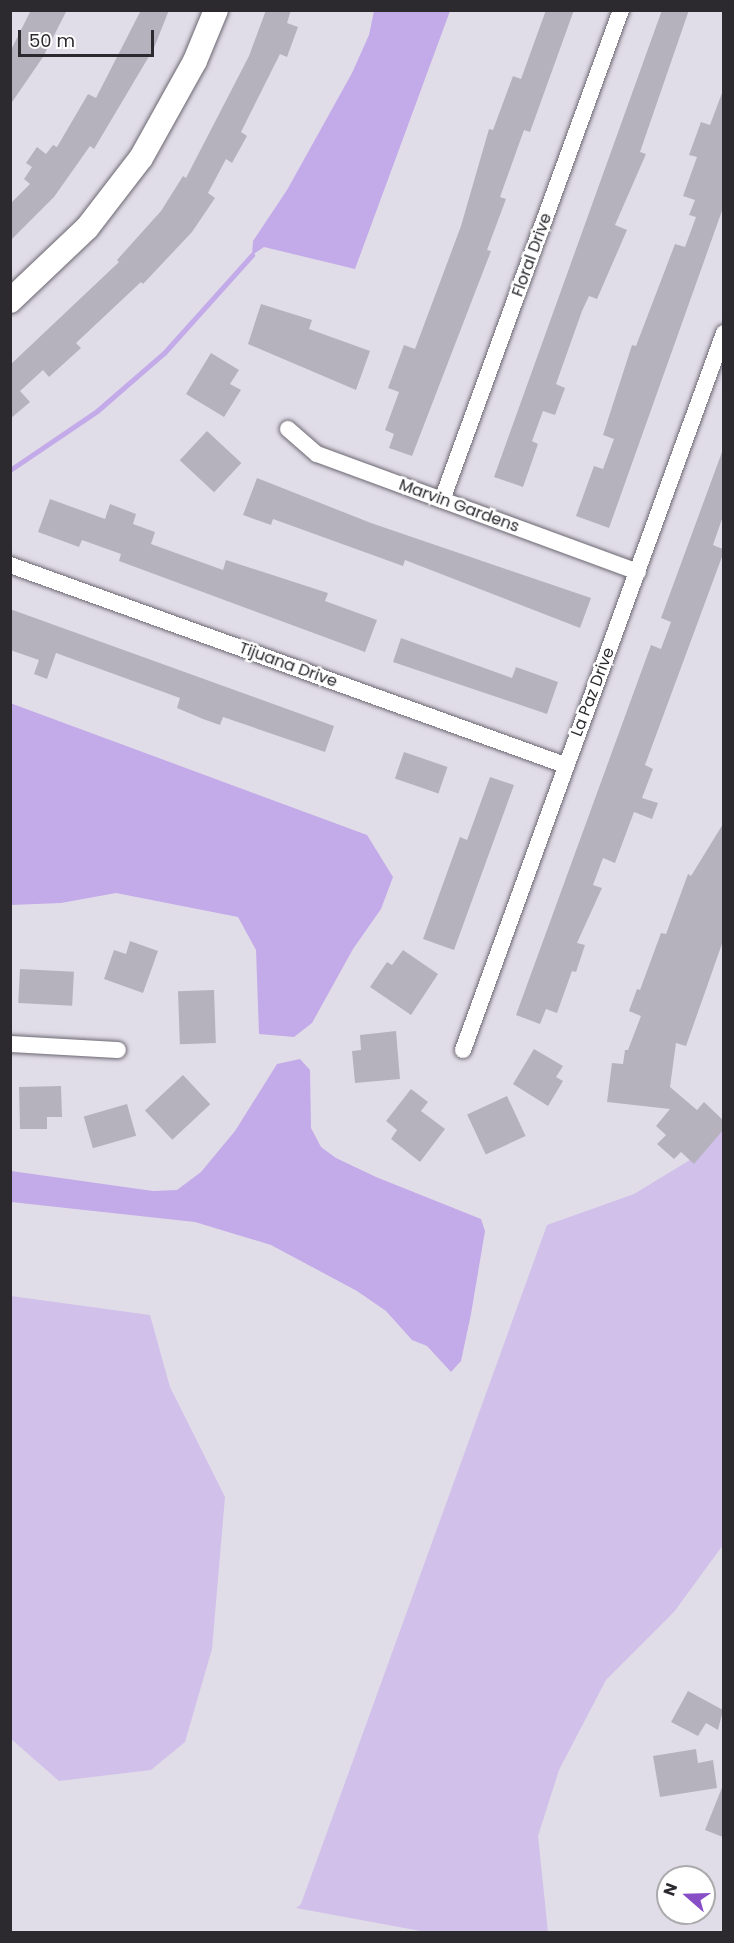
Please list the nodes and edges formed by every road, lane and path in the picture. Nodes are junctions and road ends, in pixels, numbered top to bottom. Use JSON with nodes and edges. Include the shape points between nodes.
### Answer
{"nodes":[{"id":1,"x":216,"y":10,"type":"edge"},
{"id":2,"x":621,"y":10,"type":"edge"},
{"id":3,"x":10,"y":301,"type":"edge"},
{"id":4,"x":723,"y":333,"type":"edge"},
{"id":5,"x":288,"y":429,"type":"dead end"},
{"id":6,"x":442,"y":500,"type":"junction"},
{"id":7,"x":10,"y":566,"type":"edge"},
{"id":8,"x":638,"y":572,"type":"junction"},
{"id":9,"x":565,"y":765,"type":"junction"},
{"id":10,"x":10,"y":1044,"type":"edge"},
{"id":11,"x":118,"y":1050,"type":"dead end"},
{"id":12,"x":463,"y":1050,"type":"dead end"}],
"edges":[{"from":1,"to":3,"type":"street","via":[[195,61],[141,158],[87,228]]},
{"from":2,"to":6,"type":"street","name":"Floral Drive"},
{"from":4,"to":8,"type":"street","name":"La Paz Drive"},
{"from":5,"to":6,"type":"street","name":"Marvin Gardens","via":[[317,454]]},
{"from":6,"to":8,"type":"street","name":"Marvin Gardens"},
{"from":7,"to":9,"type":"street","name":"Tijuana Drive"},
{"from":8,"to":9,"type":"street","name":"La Paz Drive"},
{"from":9,"to":12,"type":"street","name":"La Paz Drive"},
{"from":10,"to":11,"type":"street"}]}
